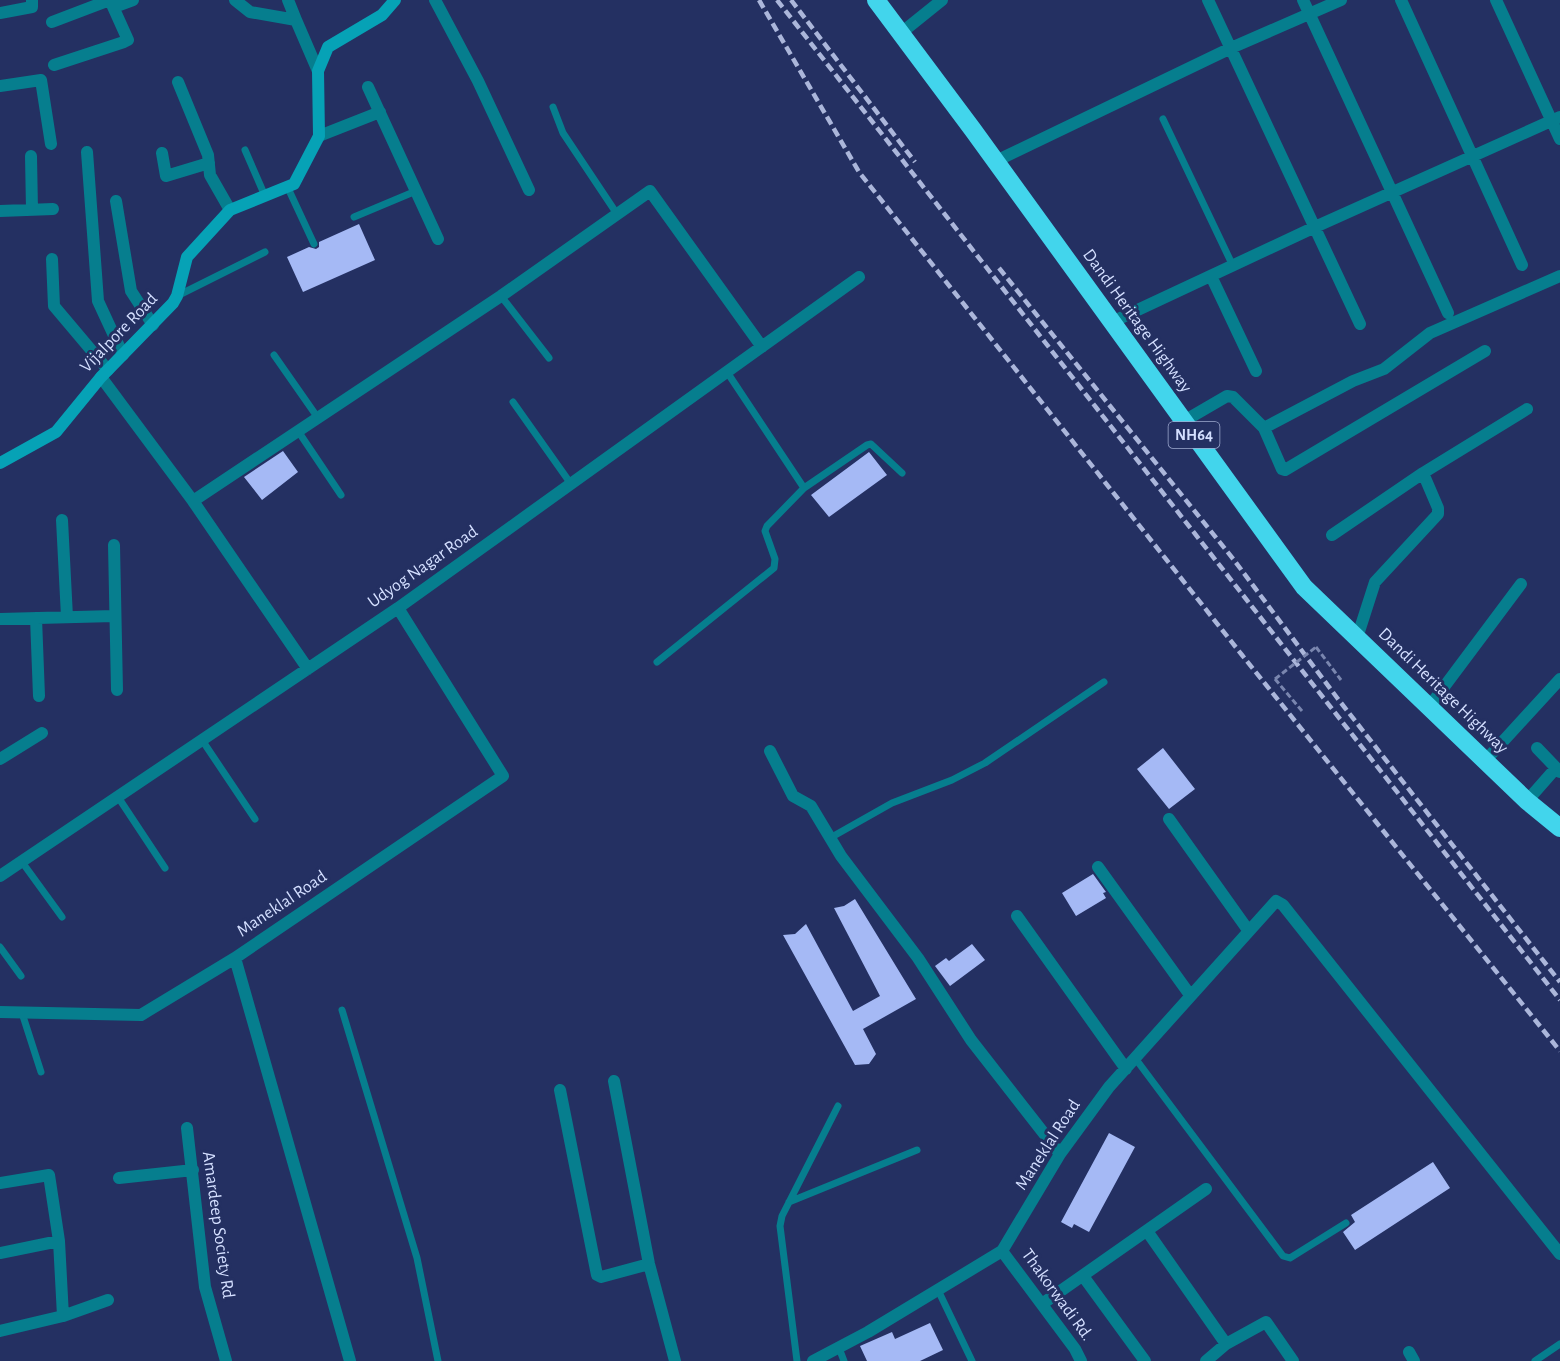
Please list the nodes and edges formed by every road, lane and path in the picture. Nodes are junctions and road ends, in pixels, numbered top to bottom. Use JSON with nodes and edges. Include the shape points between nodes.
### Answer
{"nodes":[{"id":1,"x":32,"y":0,"type":"edge"},
{"id":2,"x":133,"y":0,"type":"edge"},
{"id":3,"x":235,"y":0,"type":"edge"},
{"id":4,"x":288,"y":0,"type":"edge"},
{"id":5,"x":395,"y":0,"type":"edge"},
{"id":6,"x":435,"y":0,"type":"edge"},
{"id":7,"x":876,"y":0,"type":"edge"},
{"id":8,"x":942,"y":0,"type":"edge"},
{"id":9,"x":1208,"y":0,"type":"edge"},
{"id":10,"x":1303,"y":0,"type":"edge"},
{"id":11,"x":1341,"y":0,"type":"edge"},
{"id":12,"x":1401,"y":0,"type":"edge"},
{"id":13,"x":1496,"y":0,"type":"edge"},
{"id":14,"x":111,"y":2,"type":"edge"},
{"id":15,"x":0,"y":13,"type":"edge"},
{"id":16,"x":1310,"y":14,"type":"junction"},
{"id":17,"x":296,"y":20,"type":"junction"},
{"id":18,"x":52,"y":22,"type":"dead end"},
{"id":19,"x":901,"y":33,"type":"junction"},
{"id":20,"x":1231,"y":48,"type":"junction"},
{"id":21,"x":54,"y":65,"type":"dead end"},
{"id":22,"x":318,"y":71,"type":"junction"},
{"id":23,"x":178,"y":82,"type":"dead end"},
{"id":24,"x":0,"y":86,"type":"edge"},
{"id":25,"x":368,"y":87,"type":"dead end"},
{"id":26,"x":553,"y":107,"type":"dead end"},
{"id":27,"x":380,"y":112,"type":"junction"},
{"id":28,"x":1556,"y":118,"type":"edge"},
{"id":29,"x":1163,"y":119,"type":"dead end"},
{"id":30,"x":319,"y":136,"type":"junction"},
{"id":31,"x":1560,"y":139,"type":"edge"},
{"id":32,"x":51,"y":144,"type":"dead end"},
{"id":33,"x":245,"y":150,"type":"dead end"},
{"id":34,"x":87,"y":152,"type":"dead end"},
{"id":35,"x":162,"y":153,"type":"dead end"},
{"id":36,"x":32,"y":156,"type":"dead end"},
{"id":37,"x":1472,"y":157,"type":"junction"},
{"id":38,"x":996,"y":161,"type":"junction"},
{"id":39,"x":209,"y":163,"type":"junction"},
{"id":40,"x":287,"y":186,"type":"junction"},
{"id":41,"x":530,"y":190,"type":"dead end"},
{"id":42,"x":416,"y":191,"type":"junction"},
{"id":43,"x":1394,"y":193,"type":"junction"},
{"id":44,"x":265,"y":196,"type":"junction"},
{"id":45,"x":116,"y":201,"type":"dead end"},
{"id":46,"x":53,"y":209,"type":"dead end"},
{"id":47,"x":32,"y":210,"type":"junction"},
{"id":48,"x":230,"y":210,"type":"junction"},
{"id":49,"x":0,"y":211,"type":"edge"},
{"id":50,"x":617,"y":214,"type":"junction"},
{"id":51,"x":354,"y":218,"type":"dead end"},
{"id":52,"x":1315,"y":227,"type":"junction"},
{"id":53,"x":438,"y":239,"type":"dead end"},
{"id":54,"x":314,"y":244,"type":"dead end"},
{"id":55,"x":265,"y":252,"type":"dead end"},
{"id":56,"x":52,"y":259,"type":"dead end"},
{"id":57,"x":1522,"y":265,"type":"dead end"},
{"id":58,"x":1233,"y":266,"type":"junction"},
{"id":59,"x":1211,"y":276,"type":"junction"},
{"id":60,"x":1560,"y":276,"type":"edge"},
{"id":61,"x":859,"y":277,"type":"dead end"},
{"id":62,"x":177,"y":296,"type":"junction"},
{"id":63,"x":501,"y":296,"type":"junction"},
{"id":64,"x":1448,"y":313,"type":"dead end"},
{"id":65,"x":1112,"y":322,"type":"junction"},
{"id":66,"x":1360,"y":324,"type":"dead end"},
{"id":67,"x":153,"y":325,"type":"junction"},
{"id":68,"x":762,"y":346,"type":"junction"},
{"id":69,"x":1485,"y":351,"type":"dead end"},
{"id":70,"x":123,"y":355,"type":"junction"},
{"id":71,"x":274,"y":355,"type":"dead end"},
{"id":72,"x":549,"y":358,"type":"dead end"},
{"id":73,"x":1256,"y":371,"type":"dead end"},
{"id":74,"x":727,"y":372,"type":"junction"},
{"id":75,"x":105,"y":374,"type":"junction"},
{"id":76,"x":513,"y":402,"type":"dead end"},
{"id":77,"x":1527,"y":409,"type":"dead end"},
{"id":78,"x":318,"y":418,"type":"junction"},
{"id":79,"x":1184,"y":421,"type":"junction"},
{"id":80,"x":1264,"y":428,"type":"junction"},
{"id":81,"x":298,"y":431,"type":"junction"},
{"id":82,"x":0,"y":464,"type":"edge"},
{"id":83,"x":902,"y":473,"type":"dead end"},
{"id":84,"x":1423,"y":474,"type":"junction"},
{"id":85,"x":571,"y":484,"type":"junction"},
{"id":86,"x":804,"y":488,"type":"junction"},
{"id":87,"x":341,"y":495,"type":"dead end"},
{"id":88,"x":193,"y":501,"type":"junction"},
{"id":89,"x":62,"y":520,"type":"dead end"},
{"id":90,"x":1332,"y":535,"type":"dead end"},
{"id":91,"x":114,"y":545,"type":"dead end"},
{"id":92,"x":1521,"y":584,"type":"dead end"},
{"id":93,"x":398,"y":608,"type":"junction"},
{"id":94,"x":114,"y":616,"type":"junction"},
{"id":95,"x":67,"y":617,"type":"junction"},
{"id":96,"x":36,"y":618,"type":"junction"},
{"id":97,"x":0,"y":619,"type":"edge"},
{"id":98,"x":1357,"y":638,"type":"junction"},
{"id":99,"x":657,"y":662,"type":"dead end"},
{"id":100,"x":308,"y":669,"type":"junction"},
{"id":101,"x":1560,"y":679,"type":"edge"},
{"id":102,"x":1341,"y":680,"type":"dead end"},
{"id":103,"x":1104,"y":682,"type":"dead end"},
{"id":104,"x":117,"y":690,"type":"dead end"},
{"id":105,"x":39,"y":696,"type":"dead end"},
{"id":106,"x":1429,"y":707,"type":"junction"},
{"id":107,"x":1302,"y":711,"type":"dead end"},
{"id":108,"x":42,"y":733,"type":"dead end"},
{"id":109,"x":202,"y":740,"type":"junction"},
{"id":110,"x":1537,"y":748,"type":"dead end"},
{"id":111,"x":770,"y":751,"type":"dead end"},
{"id":112,"x":1560,"y":753,"type":"edge"},
{"id":113,"x":0,"y":759,"type":"edge"},
{"id":114,"x":1485,"y":761,"type":"junction"},
{"id":115,"x":1555,"y":767,"type":"edge"},
{"id":116,"x":118,"y":797,"type":"junction"},
{"id":117,"x":1527,"y":801,"type":"junction"},
{"id":118,"x":255,"y":819,"type":"dead end"},
{"id":119,"x":1169,"y":819,"type":"dead end"},
{"id":120,"x":1560,"y":828,"type":"edge"},
{"id":121,"x":830,"y":838,"type":"junction"},
{"id":122,"x":22,"y":862,"type":"junction"},
{"id":123,"x":1098,"y":867,"type":"dead end"},
{"id":124,"x":165,"y":868,"type":"dead end"},
{"id":125,"x":0,"y":876,"type":"edge"},
{"id":126,"x":1017,"y":916,"type":"dead end"},
{"id":127,"x":63,"y":917,"type":"dead end"},
{"id":128,"x":1248,"y":930,"type":"junction"},
{"id":129,"x":0,"y":947,"type":"edge"},
{"id":130,"x":235,"y":958,"type":"junction"},
{"id":131,"x":21,"y":976,"type":"dead end"},
{"id":132,"x":1190,"y":995,"type":"junction"},
{"id":133,"x":342,"y":1010,"type":"dead end"},
{"id":134,"x":0,"y":1012,"type":"edge"},
{"id":135,"x":22,"y":1013,"type":"junction"},
{"id":136,"x":1135,"y":1058,"type":"junction"},
{"id":137,"x":1126,"y":1069,"type":"junction"},
{"id":138,"x":41,"y":1072,"type":"dead end"},
{"id":139,"x":614,"y":1081,"type":"dead end"},
{"id":140,"x":560,"y":1090,"type":"dead end"},
{"id":141,"x":838,"y":1106,"type":"dead end"},
{"id":142,"x":187,"y":1128,"type":"dead end"},
{"id":143,"x":917,"y":1150,"type":"dead end"},
{"id":144,"x":1060,"y":1154,"type":"junction"},
{"id":145,"x":193,"y":1170,"type":"junction"},
{"id":146,"x":119,"y":1178,"type":"dead end"},
{"id":147,"x":0,"y":1182,"type":"edge"},
{"id":148,"x":1206,"y":1189,"type":"dead end"},
{"id":149,"x":788,"y":1203,"type":"junction"},
{"id":150,"x":1346,"y":1223,"type":"dead end"},
{"id":151,"x":1147,"y":1231,"type":"junction"},
{"id":152,"x":59,"y":1241,"type":"junction"},
{"id":153,"x":1002,"y":1251,"type":"junction"},
{"id":154,"x":0,"y":1253,"type":"edge"},
{"id":155,"x":1560,"y":1254,"type":"edge"},
{"id":156,"x":649,"y":1264,"type":"junction"},
{"id":157,"x":1083,"y":1276,"type":"junction"},
{"id":158,"x":938,"y":1290,"type":"junction"},
{"id":159,"x":108,"y":1300,"type":"dead end"},
{"id":160,"x":1042,"y":1305,"type":"junction"},
{"id":161,"x":63,"y":1316,"type":"junction"},
{"id":162,"x":0,"y":1331,"type":"edge"},
{"id":163,"x":1226,"y":1344,"type":"junction"},
{"id":164,"x":1560,"y":1344,"type":"edge"},
{"id":165,"x":839,"y":1348,"type":"junction"},
{"id":166,"x":226,"y":1361,"type":"edge"},
{"id":167,"x":350,"y":1361,"type":"edge"},
{"id":168,"x":438,"y":1361,"type":"edge"},
{"id":169,"x":675,"y":1361,"type":"edge"},
{"id":170,"x":797,"y":1361,"type":"edge"},
{"id":171,"x":813,"y":1361,"type":"edge"},
{"id":172,"x":844,"y":1361,"type":"edge"},
{"id":173,"x":972,"y":1361,"type":"edge"},
{"id":174,"x":1081,"y":1361,"type":"edge"},
{"id":175,"x":1144,"y":1361,"type":"edge"},
{"id":176,"x":1206,"y":1361,"type":"edge"},
{"id":177,"x":1293,"y":1361,"type":"edge"},
{"id":178,"x":1535,"y":1361,"type":"edge"}],
"edges":[{"from":1,"to":15,"type":"street","via":[[32,7]]},
{"from":2,"to":14,"type":"street"},
{"from":3,"to":17,"type":"street","via":[[250,12]]},
{"from":4,"to":17,"type":"street"},
{"from":5,"to":22,"type":"main road","name":"Vijalpore Road","via":[[382,15],[328,47]]},
{"from":6,"to":41,"type":"street"},
{"from":7,"to":19,"type":"highway","name":"Dandi Heritage Highway","number":"NH64"},
{"from":8,"to":19,"type":"street"},
{"from":9,"to":20,"type":"street"},
{"from":10,"to":16,"type":"street"},
{"from":11,"to":16,"type":"street"},
{"from":12,"to":37,"type":"street"},
{"from":13,"to":28,"type":"street"},
{"from":14,"to":18,"type":"street"},
{"from":14,"to":21,"type":"street","via":[[128,40]]},
{"from":16,"to":20,"type":"street"},
{"from":16,"to":43,"type":"street"},
{"from":17,"to":22,"type":"street"},
{"from":19,"to":38,"type":"highway","name":"Dandi Heritage Highway","number":"NH64"},
{"from":20,"to":38,"type":"street"},
{"from":20,"to":52,"type":"street"},
{"from":22,"to":30,"type":"main road","name":"Vijalpore Road"},
{"from":23,"to":39,"type":"street"},
{"from":24,"to":32,"type":"street","via":[[41,80]]},
{"from":25,"to":27,"type":"street"},
{"from":26,"to":50,"type":"lane","via":[[563,133]]},
{"from":27,"to":30,"type":"street"},
{"from":27,"to":42,"type":"street"},
{"from":28,"to":31,"type":"street"},
{"from":28,"to":37,"type":"street"},
{"from":29,"to":58,"type":"lane"},
{"from":30,"to":40,"type":"main road","name":"Vijalpore Road","via":[[294,184]]},
{"from":33,"to":44,"type":"lane"},
{"from":34,"to":70,"type":"street","via":[[98,301]]},
{"from":35,"to":39,"type":"street","via":[[166,176]]},
{"from":36,"to":47,"type":"street"},
{"from":37,"to":43,"type":"street"},
{"from":37,"to":57,"type":"street"},
{"from":38,"to":65,"type":"highway","name":"Dandi Heritage Highway","number":"NH64"},
{"from":39,"to":48,"type":"street","via":[[210,175]]},
{"from":40,"to":44,"type":"main road","name":"Vijalpore Road"},
{"from":40,"to":54,"type":"lane"},
{"from":42,"to":51,"type":"lane"},
{"from":42,"to":53,"type":"street"},
{"from":43,"to":52,"type":"street"},
{"from":43,"to":64,"type":"street"},
{"from":44,"to":48,"type":"main road","name":"Vijalpore Road"},
{"from":45,"to":67,"type":"street","via":[[131,291]]},
{"from":46,"to":47,"type":"street"},
{"from":47,"to":49,"type":"street"},
{"from":48,"to":62,"type":"main road","name":"Vijalpore Road","via":[[187,257]]},
{"from":50,"to":63,"type":"street"},
{"from":50,"to":68,"type":"street","via":[[650,190]]},
{"from":52,"to":58,"type":"street"},
{"from":52,"to":66,"type":"street"},
{"from":55,"to":62,"type":"lane"},
{"from":56,"to":75,"type":"street","via":[[54,306]]},
{"from":58,"to":59,"type":"street"},
{"from":59,"to":65,"type":"street"},
{"from":59,"to":73,"type":"street"},
{"from":60,"to":80,"type":"street","via":[[1430,333],[1384,369]]},
{"from":61,"to":68,"type":"street","name":"Udyog Nagar Road"},
{"from":62,"to":67,"type":"main road","name":"Vijalpore Road"},
{"from":63,"to":72,"type":"lane"},
{"from":63,"to":78,"type":"street"},
{"from":65,"to":79,"type":"highway","name":"Dandi Heritage Highway","number":"NH64"},
{"from":67,"to":70,"type":"main road","name":"Vijalpore Road"},
{"from":68,"to":74,"type":"street","name":"Udyog Nagar Road"},
{"from":69,"to":80,"type":"street","via":[[1285,470]]},
{"from":70,"to":75,"type":"main road","name":"Vijalpore Road"},
{"from":71,"to":78,"type":"lane"},
{"from":74,"to":85,"type":"street","name":"Udyog Nagar Road"},
{"from":74,"to":86,"type":"lane"},
{"from":75,"to":82,"type":"main road","name":"Vijalpore Road","via":[[56,432]]},
{"from":75,"to":88,"type":"street"},
{"from":76,"to":85,"type":"lane"},
{"from":77,"to":84,"type":"street"},
{"from":78,"to":81,"type":"street"},
{"from":79,"to":80,"type":"street","via":[[1227,396],[1233,397]]},
{"from":79,"to":98,"type":"highway","name":"Dandi Heritage Highway","number":"NH64","via":[[1304,587]]},
{"from":81,"to":87,"type":"lane"},
{"from":81,"to":88,"type":"street"},
{"from":83,"to":86,"type":"lane","via":[[871,444]]},
{"from":84,"to":90,"type":"street"},
{"from":84,"to":98,"type":"street","via":[[1438,514],[1375,582]]},
{"from":85,"to":93,"type":"street","name":"Udyog Nagar Road"},
{"from":86,"to":99,"type":"lane","via":[[766,526],[774,568]]},
{"from":88,"to":100,"type":"street"},
{"from":89,"to":95,"type":"street"},
{"from":91,"to":94,"type":"street"},
{"from":92,"to":106,"type":"street"},
{"from":93,"to":100,"type":"street","name":"Udyog Nagar Road"},
{"from":93,"to":130,"type":"street","name":"Maneklal Road","via":[[503,776]]},
{"from":94,"to":95,"type":"street"},
{"from":94,"to":104,"type":"street"},
{"from":95,"to":96,"type":"street"},
{"from":96,"to":97,"type":"street"},
{"from":96,"to":105,"type":"street"},
{"from":98,"to":106,"type":"highway","name":"Dandi Heritage Highway","number":"NH64"},
{"from":100,"to":109,"type":"street","name":"Udyog Nagar Road"},
{"from":101,"to":114,"type":"street"},
{"from":102,"to":107,"type":"path","bridge":true,"via":[[1316,647],[1275,679]]},
{"from":103,"to":121,"type":"lane","via":[[985,763],[892,803]]},
{"from":106,"to":114,"type":"highway","name":"Dandi Heritage Highway","number":"NH64"},
{"from":108,"to":113,"type":"street"},
{"from":109,"to":116,"type":"street","name":"Udyog Nagar Road"},
{"from":109,"to":118,"type":"lane"},
{"from":110,"to":115,"type":"street"},
{"from":111,"to":121,"type":"street","via":[[793,796],[811,806]]},
{"from":112,"to":115,"type":"street"},
{"from":114,"to":117,"type":"highway","name":"Dandi Heritage Highway","number":"NH64"},
{"from":115,"to":117,"type":"street"},
{"from":116,"to":122,"type":"street","name":"Udyog Nagar Road"},
{"from":116,"to":124,"type":"lane"},
{"from":117,"to":120,"type":"highway","name":"Dandi Heritage Highway","number":"NH64"},
{"from":119,"to":128,"type":"street"},
{"from":121,"to":144,"type":"street","via":[[918,958],[971,1040]]},
{"from":122,"to":125,"type":"street","name":"Udyog Nagar Road"},
{"from":122,"to":127,"type":"lane"},
{"from":123,"to":132,"type":"street"},
{"from":126,"to":137,"type":"street"},
{"from":128,"to":132,"type":"street","name":"Maneklal Road"},
{"from":128,"to":155,"type":"street","name":"Maneklal Road","via":[[1276,901],[1283,905]]},
{"from":129,"to":131,"type":"lane"},
{"from":130,"to":135,"type":"street","via":[[141,1016]]},
{"from":130,"to":167,"type":"street","name":"Maneklal Road"},
{"from":132,"to":136,"type":"street","name":"Maneklal Road"},
{"from":133,"to":168,"type":"lane","via":[[417,1258]]},
{"from":134,"to":135,"type":"street"},
{"from":135,"to":138,"type":"lane"},
{"from":136,"to":137,"type":"street","name":"Maneklal Road"},
{"from":136,"to":150,"type":"lane","via":[[1283,1256],[1290,1258]]},
{"from":137,"to":144,"type":"street","name":"Maneklal Road"},
{"from":139,"to":156,"type":"street"},
{"from":140,"to":156,"type":"street","via":[[597,1275]]},
{"from":141,"to":149,"type":"lane"},
{"from":142,"to":145,"type":"street","name":"Amardeep Society Rd"},
{"from":143,"to":149,"type":"lane"},
{"from":144,"to":153,"type":"street","name":"Maneklal Road"},
{"from":145,"to":146,"type":"street"},
{"from":145,"to":166,"type":"street","name":"Amardeep Society Rd","via":[[205,1287]]},
{"from":147,"to":152,"type":"street","via":[[49,1175]]},
{"from":148,"to":151,"type":"street"},
{"from":149,"to":170,"type":"lane","via":[[780,1226]]},
{"from":151,"to":157,"type":"street"},
{"from":151,"to":163,"type":"street"},
{"from":152,"to":154,"type":"street"},
{"from":152,"to":161,"type":"street"},
{"from":153,"to":158,"type":"street","name":"Maneklal Road"},
{"from":153,"to":160,"type":"street","name":"Thakorwadi Rd."},
{"from":156,"to":169,"type":"street"},
{"from":157,"to":160,"type":"street"},
{"from":157,"to":175,"type":"street"},
{"from":158,"to":165,"type":"street","name":"Maneklal Road"},
{"from":158,"to":173,"type":"lane"},
{"from":159,"to":161,"type":"street"},
{"from":160,"to":174,"type":"street","name":"Thakorwadi Rd."},
{"from":161,"to":162,"type":"street"},
{"from":163,"to":176,"type":"street"},
{"from":163,"to":177,"type":"street","via":[[1266,1322]]},
{"from":164,"to":178,"type":"lane"},
{"from":165,"to":171,"type":"street","name":"Maneklal Road"},
{"from":165,"to":172,"type":"lane"}]}
